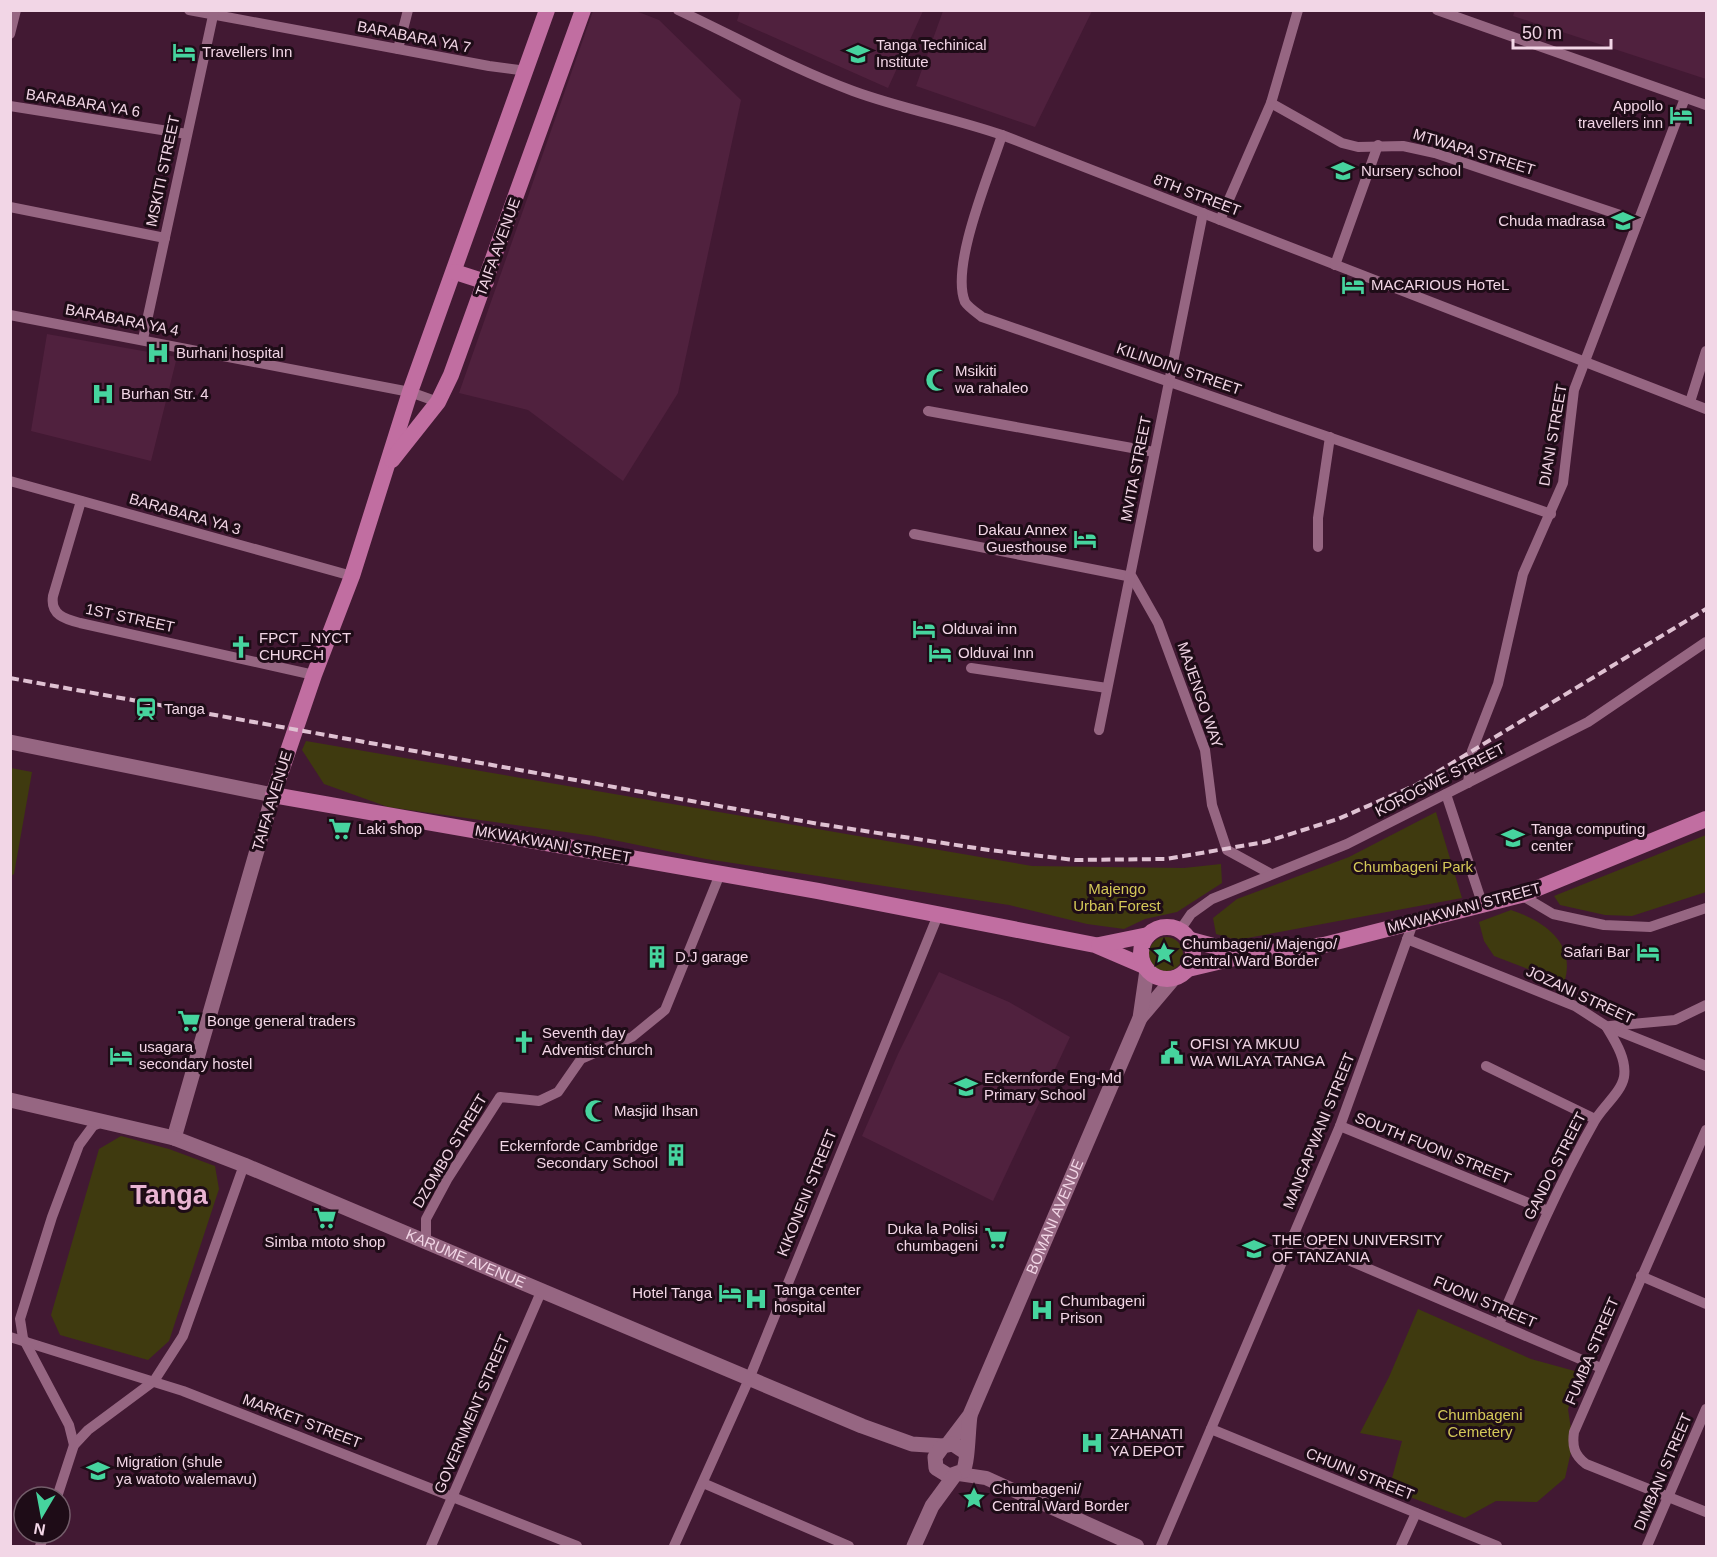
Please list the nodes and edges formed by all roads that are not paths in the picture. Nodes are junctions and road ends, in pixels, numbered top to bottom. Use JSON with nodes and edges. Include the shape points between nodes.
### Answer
{"nodes":[{"id":1,"x":16,"y":10,"type":"edge"},
{"id":2,"x":189,"y":10,"type":"edge"},
{"id":3,"x":408,"y":10,"type":"edge"},
{"id":4,"x":547,"y":10,"type":"edge"},
{"id":5,"x":583,"y":10,"type":"edge"},
{"id":6,"x":678,"y":10,"type":"edge"},
{"id":7,"x":1298,"y":10,"type":"edge"},
{"id":8,"x":1437,"y":10,"type":"edge"},
{"id":9,"x":214,"y":13,"type":"edge"},
{"id":10,"x":10,"y":34,"type":"edge"},
{"id":11,"x":398,"y":49,"type":"junction"},
{"id":12,"x":527,"y":71,"type":"junction"},
{"id":13,"x":1685,"y":98,"type":"junction"},
{"id":14,"x":1271,"y":103,"type":"junction"},
{"id":15,"x":1707,"y":105,"type":"edge"},
{"id":16,"x":10,"y":106,"type":"edge"},
{"id":17,"x":187,"y":134,"type":"junction"},
{"id":18,"x":1002,"y":135,"type":"junction"},
{"id":19,"x":1378,"y":145,"type":"junction"},
{"id":20,"x":10,"y":207,"type":"edge"},
{"id":21,"x":1203,"y":213,"type":"junction"},
{"id":22,"x":1220,"y":220,"type":"junction"},
{"id":23,"x":1638,"y":221,"type":"junction"},
{"id":24,"x":165,"y":238,"type":"junction"},
{"id":25,"x":1335,"y":265,"type":"junction"},
{"id":26,"x":455,"y":272,"type":"junction"},
{"id":27,"x":486,"y":282,"type":"junction"},
{"id":28,"x":10,"y":315,"type":"edge"},
{"id":29,"x":142,"y":339,"type":"junction"},
{"id":30,"x":1707,"y":351,"type":"edge"},
{"id":31,"x":1584,"y":361,"type":"junction"},
{"id":32,"x":1169,"y":381,"type":"junction"},
{"id":33,"x":410,"y":392,"type":"junction"},
{"id":34,"x":438,"y":402,"type":"junction"},
{"id":35,"x":1690,"y":402,"type":"junction"},
{"id":36,"x":1707,"y":409,"type":"edge"},
{"id":37,"x":927,"y":411,"type":"dead end"},
{"id":38,"x":1330,"y":437,"type":"junction"},
{"id":39,"x":1154,"y":452,"type":"junction"},
{"id":40,"x":386,"y":468,"type":"junction"},
{"id":41,"x":10,"y":481,"type":"edge"},
{"id":42,"x":81,"y":501,"type":"junction"},
{"id":43,"x":1551,"y":514,"type":"junction"},
{"id":44,"x":914,"y":534,"type":"dead end"},
{"id":45,"x":1318,"y":547,"type":"dead end"},
{"id":46,"x":352,"y":576,"type":"junction"},
{"id":47,"x":1132,"y":577,"type":"junction"},
{"id":48,"x":1707,"y":642,"type":"edge"},
{"id":49,"x":971,"y":668,"type":"dead end"},
{"id":50,"x":314,"y":675,"type":"junction"},
{"id":51,"x":1107,"y":688,"type":"junction"},
{"id":52,"x":1099,"y":730,"type":"dead end"},
{"id":53,"x":10,"y":742,"type":"edge"},
{"id":54,"x":1468,"y":783,"type":"junction"},
{"id":55,"x":1446,"y":794,"type":"junction"},
{"id":56,"x":273,"y":795,"type":"junction"},
{"id":57,"x":1707,"y":819,"type":"edge"},
{"id":58,"x":720,"y":874,"type":"junction"},
{"id":59,"x":1271,"y":874,"type":"junction"},
{"id":60,"x":1521,"y":895,"type":"junction"},
{"id":61,"x":1483,"y":906,"type":"junction"},
{"id":62,"x":1707,"y":908,"type":"edge"},
{"id":63,"x":938,"y":915,"type":"junction"},
{"id":64,"x":1413,"y":923,"type":"junction"},
{"id":65,"x":1148,"y":935,"type":"junction"},
{"id":66,"x":1186,"y":935,"type":"junction"},
{"id":67,"x":1407,"y":939,"type":"junction"},
{"id":68,"x":1095,"y":945,"type":"junction"},
{"id":69,"x":1247,"y":955,"type":"junction"},
{"id":70,"x":1146,"y":968,"type":"junction"},
{"id":71,"x":1181,"y":974,"type":"junction"},
{"id":72,"x":1707,"y":1005,"type":"edge"},
{"id":73,"x":1140,"y":1018,"type":"junction"},
{"id":74,"x":1606,"y":1026,"type":"junction"},
{"id":75,"x":1486,"y":1066,"type":"dead end"},
{"id":76,"x":1707,"y":1066,"type":"edge"},
{"id":77,"x":10,"y":1100,"type":"edge"},
{"id":78,"x":1595,"y":1119,"type":"junction"},
{"id":79,"x":105,"y":1121,"type":"junction"},
{"id":80,"x":1340,"y":1126,"type":"junction"},
{"id":81,"x":1707,"y":1130,"type":"edge"},
{"id":82,"x":174,"y":1138,"type":"junction"},
{"id":83,"x":244,"y":1165,"type":"junction"},
{"id":84,"x":1548,"y":1211,"type":"junction"},
{"id":85,"x":1292,"y":1236,"type":"junction"},
{"id":86,"x":426,"y":1243,"type":"junction"},
{"id":87,"x":1641,"y":1276,"type":"junction"},
{"id":88,"x":541,"y":1292,"type":"junction"},
{"id":89,"x":1707,"y":1304,"type":"edge"},
{"id":90,"x":1499,"y":1324,"type":"junction"},
{"id":91,"x":10,"y":1337,"type":"edge"},
{"id":92,"x":22,"y":1338,"type":"junction"},
{"id":93,"x":1601,"y":1368,"type":"junction"},
{"id":94,"x":749,"y":1379,"type":"junction"},
{"id":95,"x":154,"y":1381,"type":"junction"},
{"id":96,"x":1707,"y":1409,"type":"edge"},
{"id":97,"x":970,"y":1415,"type":"junction"},
{"id":98,"x":1211,"y":1429,"type":"junction"},
{"id":99,"x":912,"y":1444,"type":"junction"},
{"id":100,"x":74,"y":1445,"type":"junction"},
{"id":101,"x":946,"y":1445,"type":"junction"},
{"id":102,"x":966,"y":1454,"type":"junction"},
{"id":103,"x":935,"y":1465,"type":"junction"},
{"id":104,"x":957,"y":1475,"type":"junction"},
{"id":105,"x":986,"y":1478,"type":"junction"},
{"id":106,"x":703,"y":1482,"type":"junction"},
{"id":107,"x":61,"y":1485,"type":"edge"},
{"id":108,"x":1668,"y":1495,"type":"junction"},
{"id":109,"x":453,"y":1497,"type":"junction"},
{"id":110,"x":932,"y":1506,"type":"junction"},
{"id":111,"x":1707,"y":1512,"type":"edge"},
{"id":112,"x":1416,"y":1513,"type":"junction"},
{"id":113,"x":431,"y":1546,"type":"edge"},
{"id":114,"x":577,"y":1546,"type":"edge"},
{"id":115,"x":674,"y":1546,"type":"edge"},
{"id":116,"x":849,"y":1546,"type":"edge"},
{"id":117,"x":914,"y":1546,"type":"edge"},
{"id":118,"x":1137,"y":1546,"type":"edge"},
{"id":119,"x":1161,"y":1546,"type":"edge"},
{"id":120,"x":1401,"y":1546,"type":"edge"},
{"id":121,"x":1497,"y":1546,"type":"edge"},
{"id":122,"x":1647,"y":1546,"type":"edge"}],
"edges":[{"from":1,"to":10,"type":"street"},
{"from":2,"to":9,"type":"street","name":"BARABARA YA 7"},
{"from":3,"to":11,"type":"street"},
{"from":4,"to":12,"type":"main road","name":"TAIFA AVENUE"},
{"from":5,"to":27,"type":"main road","name":"TAIFA AVENUE"},
{"from":6,"to":18,"type":"street","name":"8TH STREET","via":[[852,91]]},
{"from":7,"to":14,"type":"street"},
{"from":8,"to":13,"type":"street"},
{"from":9,"to":11,"type":"street","name":"BARABARA YA 7"},
{"from":9,"to":17,"type":"street","name":"MSKITI STREET"},
{"from":11,"to":12,"type":"street","name":"BARABARA YA 7"},
{"from":12,"to":26,"type":"main road","name":"TAIFA AVENUE"},
{"from":13,"to":15,"type":"street"},
{"from":13,"to":23,"type":"street","name":"DIANI STREET"},
{"from":14,"to":19,"type":"street","name":"MTWAPA STREET","via":[[1342,143],[1358,147]]},
{"from":14,"to":22,"type":"street"},
{"from":16,"to":17,"type":"street","name":"BARABARA YA 6"},
{"from":17,"to":24,"type":"street","name":"MSKITI STREET"},
{"from":18,"to":21,"type":"street","name":"8TH STREET"},
{"from":18,"to":32,"type":"street","name":"KILINDINI STREET","via":[[965,249],[961,280],[965,303],[982,317]]},
{"from":19,"to":23,"type":"street","name":"MTWAPA STREET","via":[[1435,153]]},
{"from":19,"to":25,"type":"street"},
{"from":20,"to":24,"type":"street"},
{"from":21,"to":22,"type":"street","name":"8TH STREET"},
{"from":21,"to":32,"type":"street","name":"MVITA STREET"},
{"from":22,"to":25,"type":"street","name":"8TH STREET"},
{"from":23,"to":31,"type":"street","name":"DIANI STREET"},
{"from":24,"to":29,"type":"street","name":"MSKITI STREET"},
{"from":25,"to":31,"type":"street","name":"8TH STREET"},
{"from":26,"to":27,"type":"main road"},
{"from":26,"to":33,"type":"main road","name":"TAIFA AVENUE"},
{"from":27,"to":34,"type":"main road","name":"TAIFA AVENUE"},
{"from":28,"to":29,"type":"street","name":"BARABARA YA 4"},
{"from":29,"to":33,"type":"street","name":"BARABARA YA 4"},
{"from":30,"to":35,"type":"street"},
{"from":31,"to":35,"type":"street","name":"8TH STREET"},
{"from":31,"to":43,"type":"street","name":"DIANI STREET","via":[[1574,390],[1563,483]]},
{"from":32,"to":38,"type":"street","name":"KILINDINI STREET"},
{"from":32,"to":39,"type":"street","name":"MVITA STREET"},
{"from":33,"to":34,"type":"street","name":"BARABARA YA 4"},
{"from":33,"to":40,"type":"main road","name":"TAIFA AVENUE"},
{"from":34,"to":40,"type":"main road","name":"TAIFA AVENUE"},
{"from":35,"to":36,"type":"street","name":"8TH STREET"},
{"from":37,"to":39,"type":"street"},
{"from":38,"to":43,"type":"street","name":"KILINDINI STREET"},
{"from":38,"to":45,"type":"street","via":[[1318,518]]},
{"from":39,"to":47,"type":"street","name":"MVITA STREET"},
{"from":40,"to":46,"type":"main road","name":"TAIFA AVENUE"},
{"from":41,"to":42,"type":"street","name":"BARABARA YA 3"},
{"from":42,"to":46,"type":"street","name":"BARABARA YA 3"},
{"from":42,"to":50,"type":"street","name":"1ST STREET","via":[[52,599],[58,615]]},
{"from":43,"to":54,"type":"street","name":"DIANI STREET","via":[[1523,574],[1498,684],[1472,751]]},
{"from":44,"to":47,"type":"street"},
{"from":46,"to":50,"type":"main road","name":"TAIFA AVENUE"},
{"from":47,"to":51,"type":"street","name":"MVITA STREET"},
{"from":47,"to":59,"type":"street","name":"MAJENGO WAY","via":[[1158,623],[1205,750],[1212,805],[1227,850]]},
{"from":48,"to":54,"type":"street","name":"KOROGWE STREET","via":[[1588,722]]},
{"from":49,"to":51,"type":"street"},
{"from":50,"to":56,"type":"main road","name":"TAIFA AVENUE"},
{"from":51,"to":52,"type":"street","name":"MVITA STREET"},
{"from":53,"to":56,"type":"main road","name":"MKWAKWANI STREET"},
{"from":54,"to":55,"type":"street","name":"KOROGWE STREET"},
{"from":55,"to":59,"type":"street","name":"KOROGWE STREET","via":[[1347,844]]},
{"from":55,"to":61,"type":"street"},
{"from":56,"to":58,"type":"main road","name":"MKWAKWANI STREET"},
{"from":56,"to":82,"type":"main road","name":"TAIFA AVENUE"},
{"from":57,"to":60,"type":"main road","name":"MKWAKWANI STREET"},
{"from":58,"to":63,"type":"main road","name":"MKWAKWANI STREET"},
{"from":58,"to":86,"type":"street","name":"DZOMBO STREET","via":[[665,1010],[632,1037],[580,1059],[558,1092],[539,1101],[500,1097],[426,1219]]},
{"from":59,"to":66,"type":"street","name":"KOROGWE STREET","via":[[1212,899],[1191,915]]},
{"from":60,"to":61,"type":"main road","name":"MKWAKWANI STREET"},
{"from":60,"to":62,"type":"street","via":[[1553,914],[1604,925],[1650,927]]},
{"from":61,"to":64,"type":"main road","name":"MKWAKWANI STREET"},
{"from":63,"to":68,"type":"main road","name":"MKWAKWANI STREET"},
{"from":63,"to":94,"type":"street","name":"KIKONENI STREET"},
{"from":64,"to":67,"type":"street","name":"MANGAPWANI STREET"},
{"from":64,"to":69,"type":"main road","name":"MKWAKWANI STREET","via":[[1324,945]]},
{"from":65,"to":66,"type":"main road","via":[[1169,926]]},
{"from":65,"to":68,"type":"main road"},
{"from":65,"to":70,"type":"main road","via":[[1141,956]]},
{"from":66,"to":69,"type":"main road"},
{"from":66,"to":71,"type":"main road","via":[[1193,960]]},
{"from":67,"to":74,"type":"street","name":"JOZANI STREET","via":[[1575,1006]]},
{"from":67,"to":80,"type":"street","name":"MANGAPWANI STREET"},
{"from":68,"to":70,"type":"main road"},
{"from":69,"to":71,"type":"main road","name":"MKWAKWANI STREET"},
{"from":70,"to":71,"type":"main road","via":[[1155,976]]},
{"from":70,"to":73,"type":"main road"},
{"from":71,"to":73,"type":"main road"},
{"from":72,"to":74,"type":"street","via":[[1675,1020]]},
{"from":73,"to":97,"type":"main road","name":"BOMANI AVENUE"},
{"from":74,"to":76,"type":"street","name":"JOZANI STREET"},
{"from":74,"to":78,"type":"street","name":"GANDO STREET","via":[[1618,1047],[1624,1080]]},
{"from":75,"to":78,"type":"street"},
{"from":77,"to":79,"type":"main road","name":"KARUME AVENUE"},
{"from":78,"to":84,"type":"street","name":"GANDO STREET"},
{"from":79,"to":82,"type":"main road","name":"KARUME AVENUE"},
{"from":79,"to":92,"type":"street","via":[[84,1136],[71,1165],[20,1319]]},
{"from":80,"to":84,"type":"street","name":"SOUTH FUONI STREET"},
{"from":80,"to":85,"type":"street","name":"MANGAPWANI STREET"},
{"from":81,"to":87,"type":"street","name":"FUMBA STREET"},
{"from":82,"to":83,"type":"main road","name":"KARUME AVENUE"},
{"from":83,"to":86,"type":"main road","name":"KARUME AVENUE"},
{"from":83,"to":95,"type":"street","via":[[183,1336]]},
{"from":84,"to":90,"type":"street","name":"GANDO STREET"},
{"from":85,"to":90,"type":"street","name":"FUONI STREET"},
{"from":85,"to":98,"type":"street","name":"MANGAPWANI STREET"},
{"from":86,"to":88,"type":"main road","name":"KARUME AVENUE"},
{"from":87,"to":89,"type":"street"},
{"from":87,"to":93,"type":"street","name":"FUMBA STREET"},
{"from":88,"to":94,"type":"main road","name":"KARUME AVENUE"},
{"from":88,"to":109,"type":"street","name":"GOVERNMENT STREET"},
{"from":90,"to":93,"type":"street","name":"FUONI STREET"},
{"from":91,"to":92,"type":"street","name":"MARKET STREET"},
{"from":92,"to":95,"type":"street","name":"MARKET STREET"},
{"from":92,"to":100,"type":"street","via":[[69,1425]]},
{"from":93,"to":108,"type":"street","name":"FUMBA STREET","via":[[1574,1432],[1577,1457]]},
{"from":94,"to":99,"type":"main road","name":"KARUME AVENUE"},
{"from":94,"to":106,"type":"street","name":"KIKONENI STREET"},
{"from":95,"to":100,"type":"street"},
{"from":95,"to":109,"type":"street","name":"MARKET STREET"},
{"from":96,"to":108,"type":"street","name":"DIMBANI STREET"},
{"from":97,"to":101,"type":"main road"},
{"from":97,"to":102,"type":"main road"},
{"from":98,"to":112,"type":"street","name":"CHUINI STREET"},
{"from":98,"to":119,"type":"street","name":"MANGAPWANI STREET"},
{"from":99,"to":101,"type":"main road"},
{"from":99,"to":103,"type":"main road"},
{"from":100,"to":107,"type":"street"},
{"from":101,"to":102,"type":"main road","via":[[958,1445]]},
{"from":101,"to":103,"type":"main road","via":[[936,1452]]},
{"from":102,"to":104,"type":"main road","via":[[966,1467]]},
{"from":102,"to":105,"type":"street"},
{"from":103,"to":104,"type":"main road","via":[[944,1475]]},
{"from":103,"to":110,"type":"main road"},
{"from":104,"to":105,"type":"street"},
{"from":104,"to":110,"type":"main road"},
{"from":105,"to":118,"type":"street"},
{"from":106,"to":115,"type":"street","name":"KIKONENI STREET"},
{"from":106,"to":116,"type":"street"},
{"from":108,"to":111,"type":"street","name":"FUMBA STREET"},
{"from":108,"to":122,"type":"street","name":"DIMBANI STREET"},
{"from":109,"to":113,"type":"street","name":"GOVERNMENT STREET"},
{"from":109,"to":114,"type":"street","name":"MARKET STREET"},
{"from":110,"to":117,"type":"main road"},
{"from":112,"to":120,"type":"street"},
{"from":112,"to":121,"type":"street","name":"CHUINI STREET"}]}
